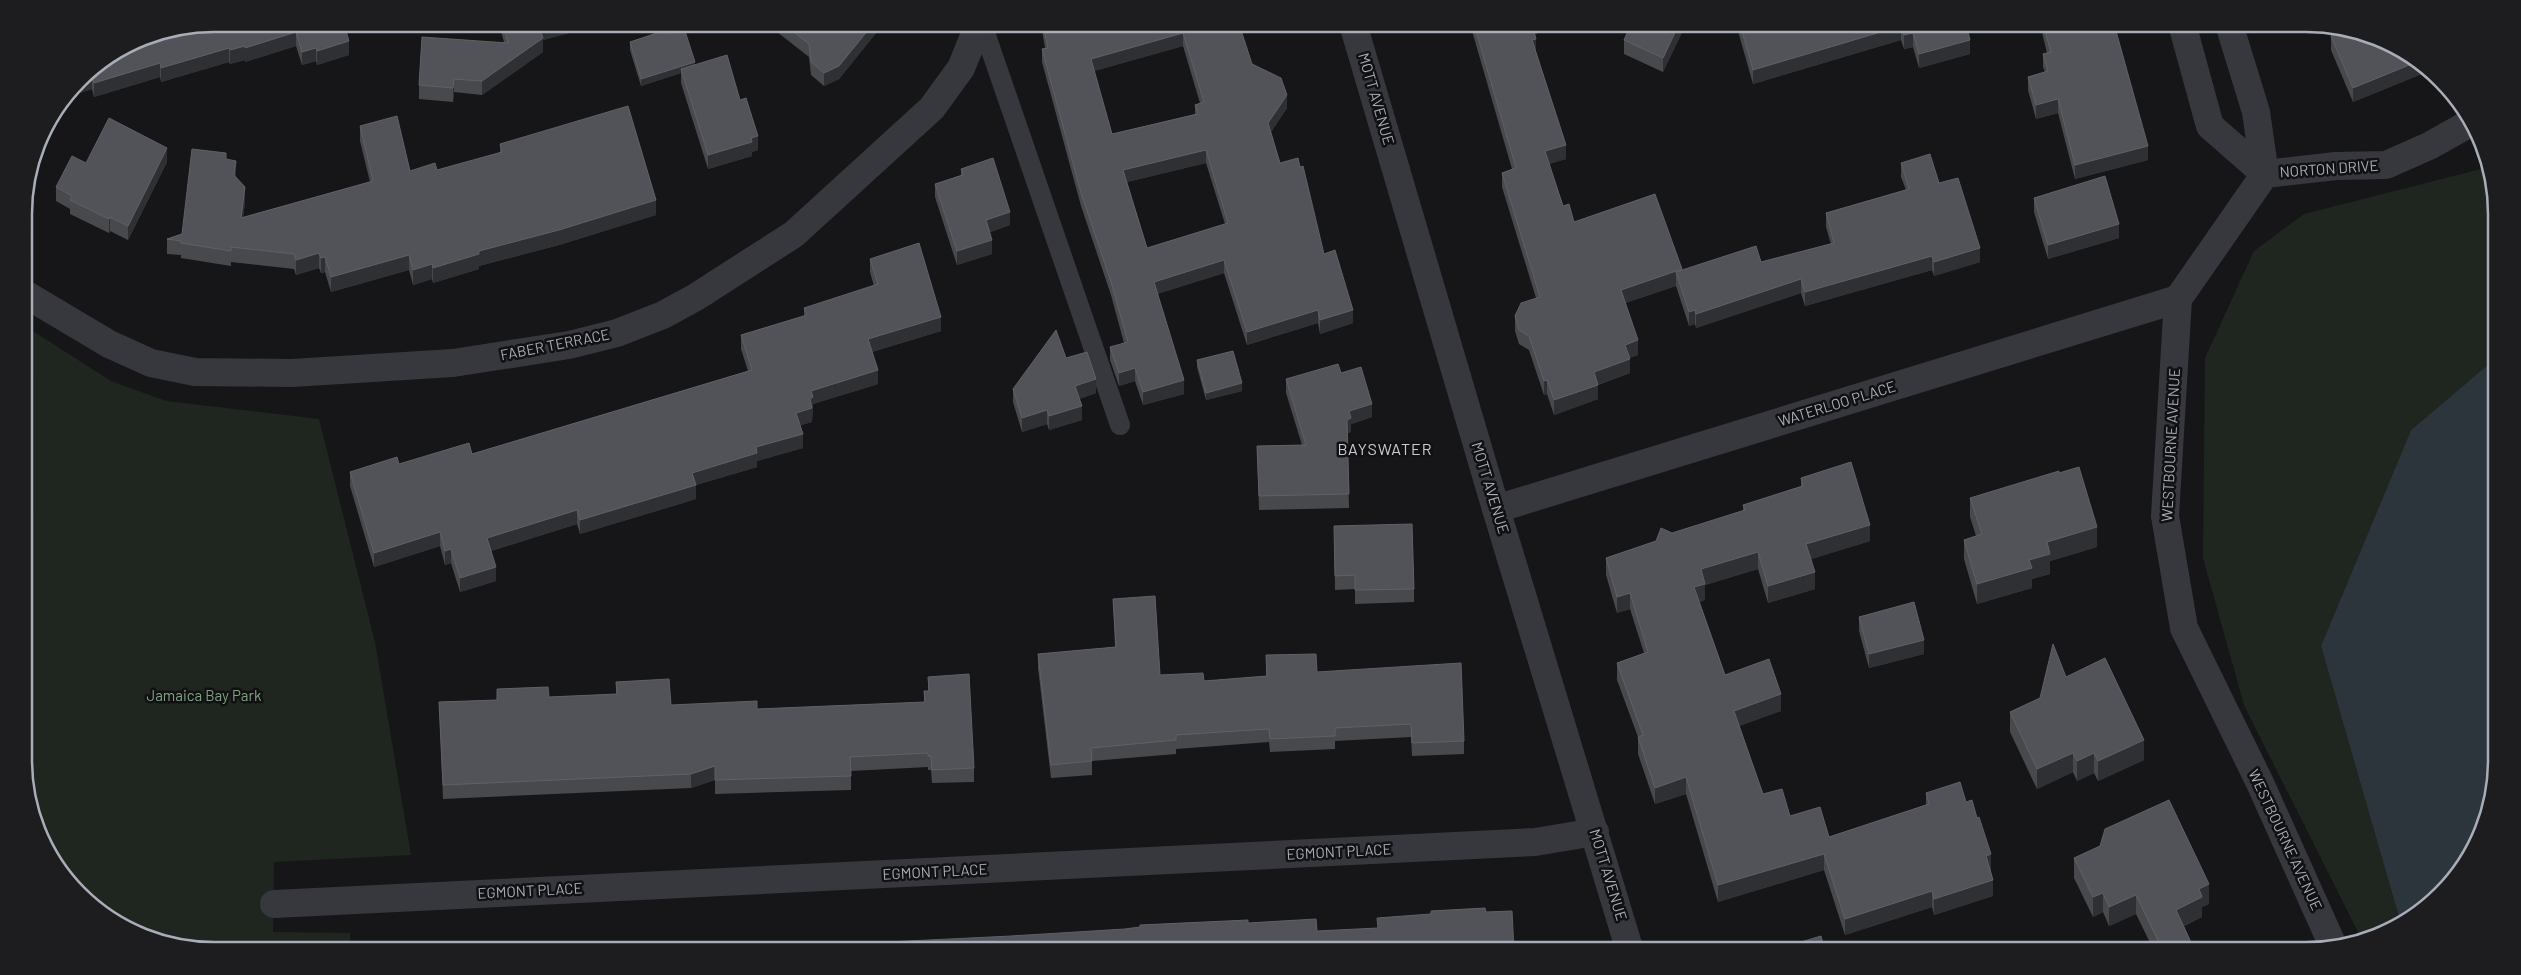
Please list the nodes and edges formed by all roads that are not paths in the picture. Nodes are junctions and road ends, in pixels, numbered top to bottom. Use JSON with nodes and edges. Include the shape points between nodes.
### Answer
{"nodes":[{"id":1,"x":977,"y":32,"type":"edge"},
{"id":2,"x":983,"y":32,"type":"edge"},
{"id":3,"x":1355,"y":32,"type":"edge"},
{"id":4,"x":2184,"y":32,"type":"edge"},
{"id":5,"x":2231,"y":32,"type":"edge"},
{"id":6,"x":2465,"y":126,"type":"edge"},
{"id":7,"x":2265,"y":174,"type":"junction"},
{"id":8,"x":32,"y":298,"type":"edge"},
{"id":9,"x":2178,"y":299,"type":"junction"},
{"id":10,"x":1120,"y":425,"type":"dead end"},
{"id":11,"x":1496,"y":509,"type":"junction"},
{"id":12,"x":1595,"y":832,"type":"junction"},
{"id":13,"x":274,"y":904,"type":"dead end"},
{"id":14,"x":2331,"y":941,"type":"edge"},
{"id":15,"x":1627,"y":942,"type":"edge"}],
"edges":[{"from":1,"to":8,"type":"street","name":"FABER TERRACE","via":[[961,68],[932,108],[794,234],[696,297],[617,333],[569,345],[453,363],[292,373],[195,372],[151,363],[109,344]]},
{"from":2,"to":10,"type":"lane"},
{"from":3,"to":11,"type":"street","name":"MOTT AVENUE"},
{"from":4,"to":7,"type":"street","via":[[2210,126]]},
{"from":5,"to":7,"type":"street","via":[[2256,112]]},
{"from":6,"to":7,"type":"street","name":"NORTON DRIVE","via":[[2386,164]]},
{"from":7,"to":9,"type":"street"},
{"from":9,"to":11,"type":"street","name":"WATERLOO PLACE"},
{"from":9,"to":14,"type":"street","name":"WESTBOURNE AVENUE","via":[[2165,516],[2184,628],[2260,783]]},
{"from":11,"to":12,"type":"street","name":"MOTT AVENUE"},
{"from":12,"to":13,"type":"street","name":"EGMONT PLACE","via":[[1535,842]]},
{"from":12,"to":15,"type":"street","name":"MOTT AVENUE"}]}
